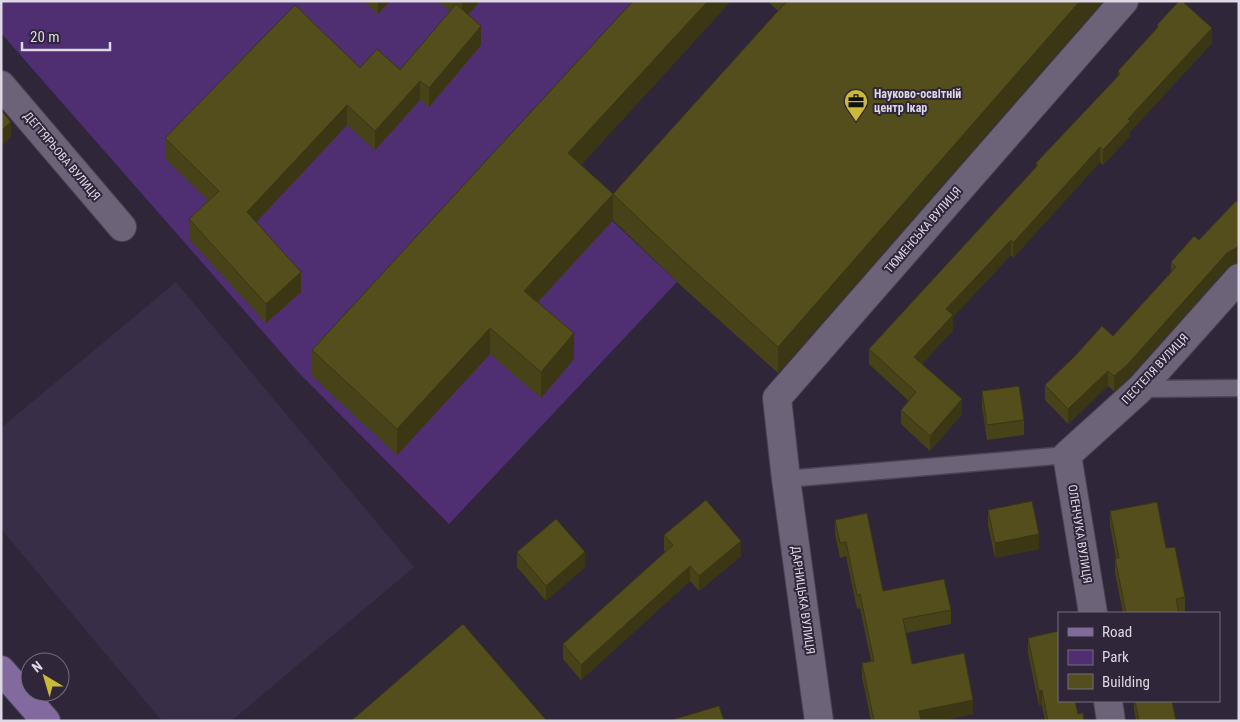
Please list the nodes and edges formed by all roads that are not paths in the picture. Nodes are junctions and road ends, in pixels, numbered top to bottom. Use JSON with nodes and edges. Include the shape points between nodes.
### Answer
{"nodes":[{"id":1,"x":1124,"y":1,"type":"edge"},
{"id":2,"x":1,"y":85,"type":"edge"},
{"id":3,"x":122,"y":227,"type":"dead end"},
{"id":4,"x":1239,"y":278,"type":"edge"},
{"id":5,"x":1140,"y":388,"type":"junction"},
{"id":6,"x":1239,"y":388,"type":"edge"},
{"id":7,"x":1067,"y":455,"type":"junction"},
{"id":8,"x":786,"y":479,"type":"junction"},
{"id":9,"x":1093,"y":612,"type":"edge"},
{"id":10,"x":1,"y":670,"type":"edge"},
{"id":11,"x":1108,"y":702,"type":"edge"},
{"id":12,"x":46,"y":721,"type":"edge"},
{"id":13,"x":819,"y":721,"type":"edge"},
{"id":14,"x":1111,"y":721,"type":"edge"}],
"edges":[{"from":1,"to":8,"type":"street","name":"ТЮМЕНСЬКА ВУЛИЦЯ","via":[[777,398]]},
{"from":2,"to":3,"type":"street","name":"ДЕГТЯРЬОВА ВУЛИЦЯ"},
{"from":4,"to":5,"type":"street","name":"ПЕСТЕЛЯ ВУЛИЦЯ"},
{"from":5,"to":6,"type":"lane"},
{"from":5,"to":7,"type":"street","name":"ПЕСТЕЛЯ ВУЛИЦЯ"},
{"from":7,"to":8,"type":"lane"},
{"from":7,"to":9,"type":"street","name":"ОЛЕНЧУКА ВУЛИЦЯ"},
{"from":8,"to":13,"type":"street","name":"ДАРНИЦЬКА ВУЛИЦЯ"},
{"from":10,"to":12,"type":"main road"},
{"from":11,"to":14,"type":"street"}]}
